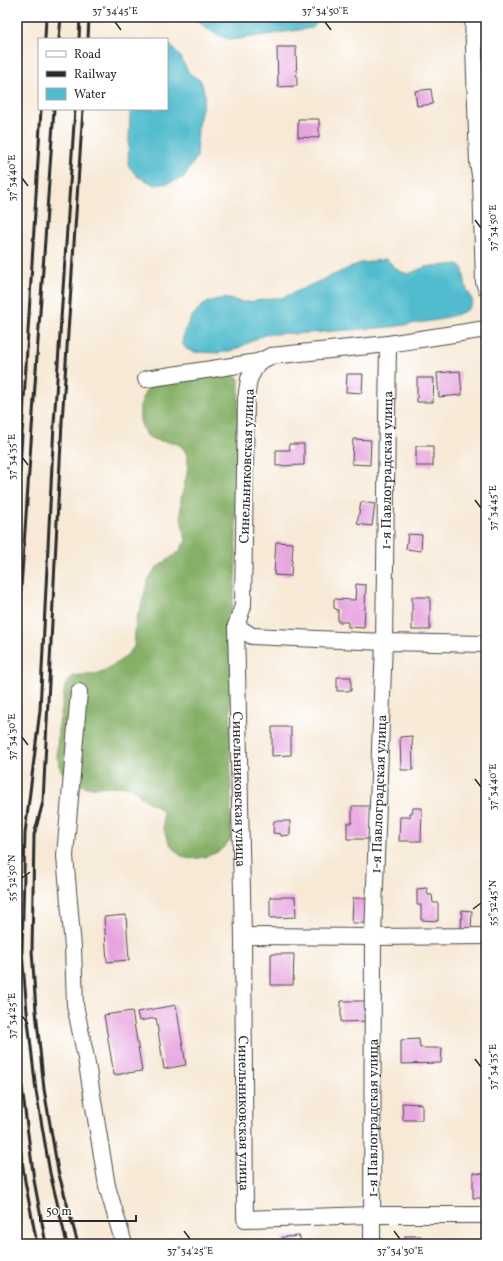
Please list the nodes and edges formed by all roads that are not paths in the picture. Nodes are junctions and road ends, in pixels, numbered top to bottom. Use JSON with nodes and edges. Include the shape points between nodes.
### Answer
{"nodes":[{"id":1,"x":473,"y":17,"type":"edge"},
{"id":2,"x":486,"y":288,"type":"edge"},
{"id":3,"x":486,"y":329,"type":"edge"},
{"id":4,"x":388,"y":344,"type":"junction"},
{"id":5,"x":258,"y":362,"type":"junction"},
{"id":6,"x":146,"y":379,"type":"dead end"},
{"id":7,"x":236,"y":626,"type":"junction"},
{"id":8,"x":384,"y":642,"type":"junction"},
{"id":9,"x":486,"y":644,"type":"edge"},
{"id":10,"x":79,"y":692,"type":"dead end"},
{"id":11,"x":243,"y":936,"type":"junction"},
{"id":12,"x":486,"y":936,"type":"edge"},
{"id":13,"x":372,"y":937,"type":"junction"},
{"id":14,"x":372,"y":1215,"type":"junction"},
{"id":15,"x":486,"y":1215,"type":"edge"},
{"id":16,"x":124,"y":1244,"type":"edge"},
{"id":17,"x":372,"y":1244,"type":"edge"}],
"edges":[{"from":1,"to":2,"type":"street"},
{"from":3,"to":4,"type":"street"},
{"from":4,"to":5,"type":"street","via":[[271,356]]},
{"from":4,"to":8,"type":"street","name":"1-я Павлоградская улица"},
{"from":5,"to":6,"type":"street"},
{"from":5,"to":7,"type":"street","name":"Синельниковская улица","via":[[249,379],[246,399],[243,606]]},
{"from":7,"to":8,"type":"street","via":[[252,636]]},
{"from":7,"to":11,"type":"street","name":"Синельниковская улица"},
{"from":8,"to":9,"type":"street"},
{"from":8,"to":13,"type":"street","name":"1-я Павлоградская улица"},
{"from":10,"to":16,"type":"street","via":[[65,856],[75,1005],[107,1186]]},
{"from":11,"to":13,"type":"street"},
{"from":11,"to":14,"type":"street","name":"Синельниковская улица","via":[[245,1219]]},
{"from":12,"to":13,"type":"street"},
{"from":13,"to":14,"type":"street","name":"1-я Павлоградская улица"},
{"from":14,"to":15,"type":"street"},
{"from":14,"to":17,"type":"street","name":"1-я Павлоградская улица"}]}
